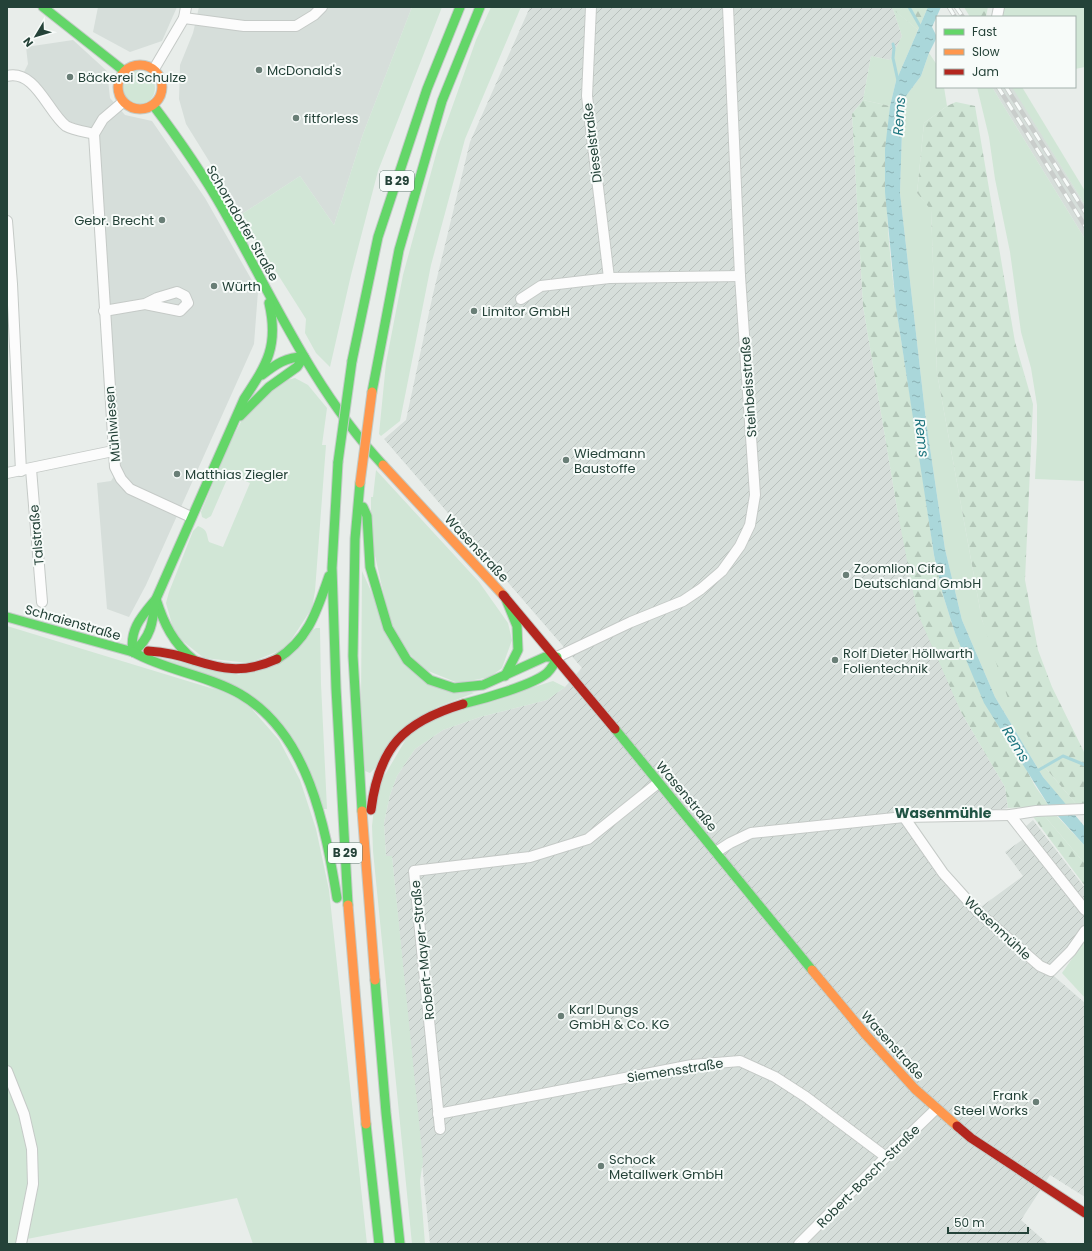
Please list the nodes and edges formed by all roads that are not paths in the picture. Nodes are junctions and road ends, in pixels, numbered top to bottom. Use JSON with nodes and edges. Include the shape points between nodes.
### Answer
{"nodes":[{"id":1,"x":43,"y":7,"type":"edge"},
{"id":2,"x":186,"y":7,"type":"edge"},
{"id":3,"x":322,"y":7,"type":"edge"},
{"id":4,"x":460,"y":7,"type":"edge"},
{"id":5,"x":480,"y":7,"type":"edge"},
{"id":6,"x":592,"y":7,"type":"edge"},
{"id":7,"x":728,"y":7,"type":"edge"},
{"id":8,"x":184,"y":18,"type":"junction"},
{"id":9,"x":154,"y":69,"type":"junction"},
{"id":10,"x":124,"y":71,"type":"junction"},
{"id":11,"x":7,"y":76,"type":"edge"},
{"id":12,"x":123,"y":102,"type":"junction"},
{"id":13,"x":153,"y":105,"type":"junction"},
{"id":14,"x":94,"y":134,"type":"junction"},
{"id":15,"x":7,"y":221,"type":"edge"},
{"id":16,"x":740,"y":276,"type":"junction"},
{"id":17,"x":609,"y":278,"type":"junction"},
{"id":18,"x":262,"y":282,"type":"junction"},
{"id":19,"x":521,"y":299,"type":"dead end"},
{"id":20,"x":145,"y":304,"type":"dead end"},
{"id":21,"x":104,"y":311,"type":"junction"},
{"id":22,"x":304,"y":358,"type":"junction"},
{"id":23,"x":258,"y":378,"type":"junction"},
{"id":24,"x":231,"y":426,"type":"junction"},
{"id":25,"x":113,"y":451,"type":"junction"},
{"id":26,"x":26,"y":470,"type":"junction"},
{"id":27,"x":7,"y":474,"type":"edge"},
{"id":28,"x":359,"y":496,"type":"junction"},
{"id":29,"x":192,"y":517,"type":"junction"},
{"id":30,"x":332,"y":568,"type":"junction"},
{"id":31,"x":505,"y":596,"type":"junction"},
{"id":32,"x":156,"y":599,"type":"junction"},
{"id":33,"x":42,"y":602,"type":"dead end"},
{"id":34,"x":7,"y":617,"type":"edge"},
{"id":35,"x":133,"y":652,"type":"junction"},
{"id":36,"x":557,"y":657,"type":"junction"},
{"id":37,"x":198,"y":663,"type":"junction"},
{"id":38,"x":505,"y":676,"type":"junction"},
{"id":39,"x":658,"y":783,"type":"junction"},
{"id":40,"x":1085,"y":809,"type":"edge"},
{"id":41,"x":1010,"y":814,"type":"junction"},
{"id":42,"x":904,"y":817,"type":"junction"},
{"id":43,"x":364,"y":844,"type":"junction"},
{"id":44,"x":716,"y":852,"type":"junction"},
{"id":45,"x":1085,"y":910,"type":"edge"},
{"id":46,"x":349,"y":931,"type":"junction"},
{"id":47,"x":1085,"y":931,"type":"edge"},
{"id":48,"x":7,"y":1071,"type":"edge"},
{"id":49,"x":936,"y":1109,"type":"junction"},
{"id":50,"x":438,"y":1114,"type":"junction"},
{"id":51,"x":440,"y":1129,"type":"dead end"},
{"id":52,"x":886,"y":1156,"type":"junction"},
{"id":53,"x":1085,"y":1213,"type":"edge"},
{"id":54,"x":20,"y":1244,"type":"edge"},
{"id":55,"x":378,"y":1244,"type":"edge"},
{"id":56,"x":400,"y":1244,"type":"edge"},
{"id":57,"x":799,"y":1244,"type":"edge"}],
"edges":[{"from":1,"to":10,"type":"main road"},
{"from":2,"to":8,"type":"street"},
{"from":3,"to":8,"type":"street","via":[[314,16],[296,26],[244,26]]},
{"from":4,"to":30,"type":"main road","number":"B 29","bridge":true,"via":[[427,89],[378,237],[352,361],[338,462]]},
{"from":5,"to":28,"type":"main road","number":"B 29","bridge":true,"via":[[442,101],[401,242],[372,392]]},
{"from":6,"to":17,"type":"street","name":"Dieselstraße","via":[[587,96]]},
{"from":7,"to":16,"type":"street","name":"Steinbeisstraße"},
{"from":8,"to":9,"type":"street"},
{"from":9,"to":10,"type":"main road","via":[[142,64]]},
{"from":9,"to":13,"type":"main road","via":[[162,86]]},
{"from":10,"to":12,"type":"main road","via":[[118,79],[117,88]]},
{"from":11,"to":14,"type":"street","via":[[26,78],[67,126]]},
{"from":12,"to":13,"type":"main road","via":[[140,109]]},
{"from":12,"to":14,"type":"street","via":[[103,119]]},
{"from":13,"to":18,"type":"main road","name":"Schorndorfer Straße","via":[[223,209]]},
{"from":14,"to":21,"type":"street","name":"Mühlwiesen"},
{"from":15,"to":26,"type":"street","name":"Talstraße"},
{"from":16,"to":17,"type":"street"},
{"from":16,"to":36,"type":"street","name":"Steinbeisstraße","via":[[755,495],[750,526],[722,571],[701,589],[689,597]]},
{"from":17,"to":19,"type":"street","via":[[541,286]]},
{"from":18,"to":22,"type":"main road","name":"Schorndorfer Straße"},
{"from":18,"to":23,"type":"main road","via":[[275,334],[272,351]]},
{"from":20,"to":21,"type":"street"},
{"from":21,"to":25,"type":"street","name":"Mühlwiesen"},
{"from":22,"to":23,"type":"main road","via":[[292,356],[282,359]]},
{"from":22,"to":24,"type":"main road","via":[[297,368],[269,387]]},
{"from":22,"to":31,"type":"main road","name":"Wasenstraße","via":[[332,401],[370,450]]},
{"from":23,"to":24,"type":"main road"},
{"from":24,"to":29,"type":"main road"},
{"from":25,"to":26,"type":"street"},
{"from":25,"to":29,"type":"street","name":"Mühlwiesen","via":[[115,467],[130,489]]},
{"from":26,"to":27,"type":"street"},
{"from":26,"to":33,"type":"street","name":"Talstraße"},
{"from":28,"to":38,"type":"main road","via":[[367,516],[370,566],[388,628],[407,660],[430,680],[454,688],[483,685]]},
{"from":28,"to":43,"type":"main road","number":"B 29","via":[[354,539],[353,656]]},
{"from":29,"to":32,"type":"main road"},
{"from":30,"to":37,"type":"main road","via":[[308,628],[289,652],[269,663],[245,669],[218,668]]},
{"from":30,"to":46,"type":"main road","number":"B 29"},
{"from":31,"to":36,"type":"main road","name":"Wasenstraße"},
{"from":31,"to":38,"type":"main road","via":[[516,626],[518,650]]},
{"from":32,"to":35,"type":"main road","via":[[150,632],[144,644]]},
{"from":32,"to":35,"type":"main road","via":[[140,619],[131,640]]},
{"from":32,"to":37,"type":"main road","via":[[167,633],[181,650]]},
{"from":34,"to":35,"type":"main road","name":"Schraienstraße"},
{"from":35,"to":37,"type":"main road","via":[[151,651]]},
{"from":35,"to":46,"type":"main road","via":[[148,662],[240,694],[262,709],[282,732],[301,767],[319,813],[331,859],[340,917]]},
{"from":36,"to":38,"type":"main road","via":[[545,657]]},
{"from":36,"to":39,"type":"main road","name":"Wasenstraße"},
{"from":36,"to":43,"type":"main road","via":[[554,668],[539,678],[493,696],[448,709],[414,724],[396,742],[382,763],[373,789]]},
{"from":39,"to":44,"type":"main road","name":"Wasenstraße"},
{"from":39,"to":50,"type":"street","name":"Robert-Mayer-Straße","via":[[588,839],[530,857],[414,871]]},
{"from":40,"to":41,"type":"street"},
{"from":41,"to":42,"type":"street"},
{"from":41,"to":45,"type":"street"},
{"from":42,"to":44,"type":"street","via":[[751,833]]},
{"from":42,"to":47,"type":"street","name":"Wasenmühle","via":[[943,873],[978,912],[1040,966],[1051,971],[1071,951]]},
{"from":43,"to":56,"type":"main road","number":"B 29","via":[[386,1113]]},
{"from":44,"to":49,"type":"main road","name":"Wasenstraße","via":[[866,1035]]},
{"from":46,"to":55,"type":"main road","number":"B 29"},
{"from":48,"to":54,"type":"street","via":[[24,1114],[32,1149],[33,1184]]},
{"from":49,"to":52,"type":"street","name":"Robert-Bosch-Straße"},
{"from":49,"to":53,"type":"main road","name":"Wasenstraße","via":[[984,1147]]},
{"from":50,"to":51,"type":"street","name":"Robert-Mayer-Straße"},
{"from":50,"to":52,"type":"street","name":"Siemensstraße","via":[[692,1065],[740,1061],[775,1077],[806,1097]]},
{"from":52,"to":57,"type":"street","name":"Robert-Bosch-Straße"}]}
